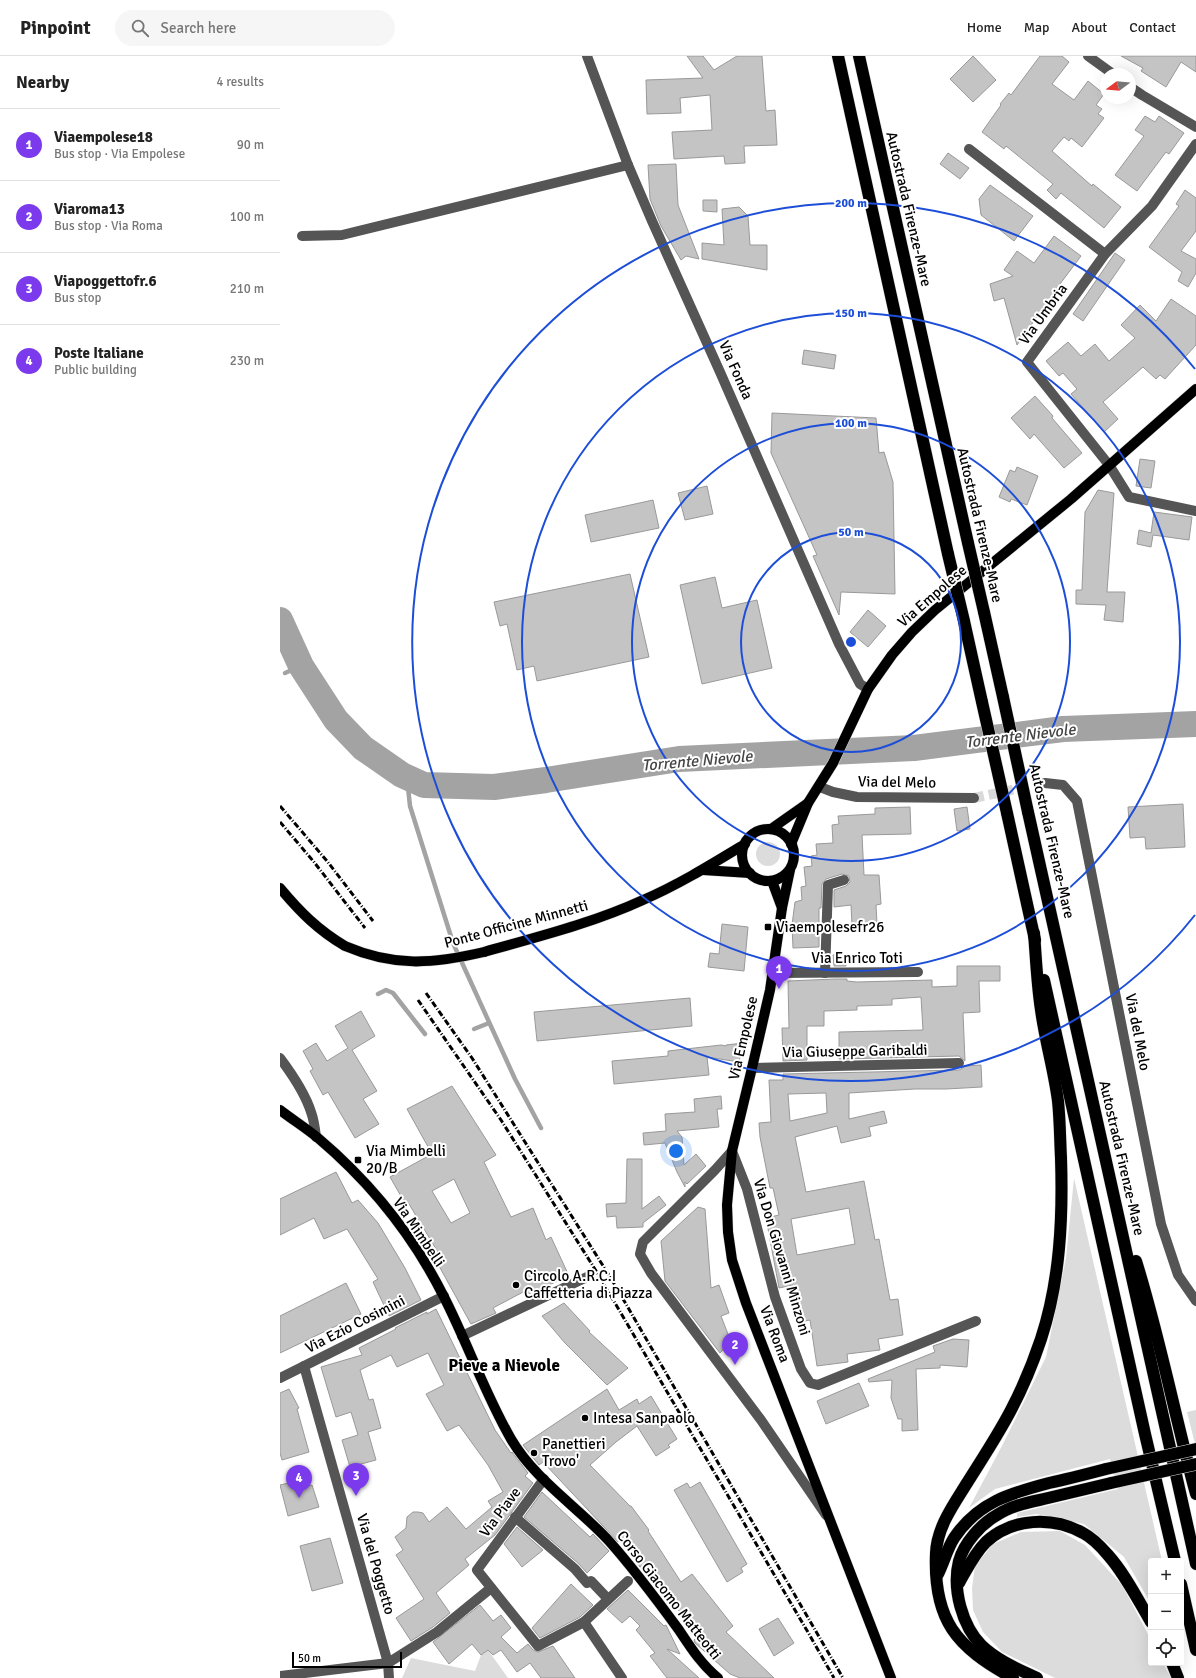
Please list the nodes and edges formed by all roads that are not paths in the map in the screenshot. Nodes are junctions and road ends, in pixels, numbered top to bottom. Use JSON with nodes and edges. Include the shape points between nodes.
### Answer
{"nodes":[{"id":1,"x":587,"y":56,"type":"edge"},
{"id":2,"x":838,"y":56,"type":"edge"},
{"id":3,"x":858,"y":56,"type":"edge"},
{"id":4,"x":1088,"y":56,"type":"edge"},
{"id":5,"x":1105,"y":68,"type":"edge"},
{"id":6,"x":1136,"y":92,"type":"edge"},
{"id":7,"x":1196,"y":126,"type":"edge"},
{"id":8,"x":1196,"y":144,"type":"edge"},
{"id":9,"x":969,"y":149,"type":"dead end"},
{"id":10,"x":628,"y":164,"type":"junction"},
{"id":11,"x":302,"y":236,"type":"dead end"},
{"id":12,"x":1105,"y":254,"type":"junction"},
{"id":13,"x":1196,"y":389,"type":"edge"},
{"id":14,"x":1109,"y":465,"type":"junction"},
{"id":15,"x":1196,"y":511,"type":"edge"},
{"id":16,"x":868,"y":689,"type":"junction"},
{"id":17,"x":1045,"y":782,"type":"tunnel mouth"},
{"id":18,"x":820,"y":787,"type":"junction"},
{"id":19,"x":974,"y":798,"type":"tunnel mouth"},
{"id":20,"x":808,"y":803,"type":"junction"},
{"id":21,"x":771,"y":829,"type":"junction"},
{"id":22,"x":745,"y":844,"type":"junction"},
{"id":23,"x":791,"y":844,"type":"junction"},
{"id":24,"x":703,"y":870,"type":"junction"},
{"id":25,"x":790,"y":870,"type":"junction"},
{"id":26,"x":750,"y":873,"type":"junction"},
{"id":27,"x":844,"y":880,"type":"dead end"},
{"id":28,"x":772,"y":881,"type":"junction"},
{"id":29,"x":280,"y":888,"type":"edge"},
{"id":30,"x":782,"y":908,"type":"junction"},
{"id":31,"x":1034,"y":933,"type":"junction"},
{"id":32,"x":918,"y":972,"type":"dead end"},
{"id":33,"x":772,"y":973,"type":"junction"},
{"id":34,"x":825,"y":973,"type":"junction"},
{"id":35,"x":280,"y":1059,"type":"edge"},
{"id":36,"x":959,"y":1063,"type":"dead end"},
{"id":37,"x":752,"y":1068,"type":"junction"},
{"id":38,"x":280,"y":1110,"type":"edge"},
{"id":39,"x":316,"y":1137,"type":"junction"},
{"id":40,"x":732,"y":1151,"type":"junction"},
{"id":41,"x":1109,"y":1173,"type":"junction"},
{"id":42,"x":587,"y":1277,"type":"dead end"},
{"id":43,"x":444,"y":1296,"type":"junction"},
{"id":44,"x":1196,"y":1301,"type":"edge"},
{"id":45,"x":976,"y":1321,"type":"dead end"},
{"id":46,"x":462,"y":1336,"type":"junction"},
{"id":47,"x":304,"y":1366,"type":"junction"},
{"id":48,"x":280,"y":1378,"type":"edge"},
{"id":49,"x":1196,"y":1449,"type":"edge"},
{"id":50,"x":789,"y":1462,"type":"junction"},
{"id":51,"x":1196,"y":1464,"type":"edge"},
{"id":52,"x":813,"y":1476,"type":"junction"},
{"id":53,"x":544,"y":1479,"type":"junction"},
{"id":54,"x":1196,"y":1494,"type":"edge"},
{"id":55,"x":515,"y":1517,"type":"junction"},
{"id":56,"x":830,"y":1521,"type":"junction"},
{"id":57,"x":1175,"y":1558,"type":"edge"},
{"id":58,"x":1196,"y":1564,"type":"edge"},
{"id":59,"x":937,"y":1576,"type":"junction"},
{"id":60,"x":628,"y":1581,"type":"dead end"},
{"id":61,"x":958,"y":1584,"type":"junction"},
{"id":62,"x":491,"y":1588,"type":"junction"},
{"id":63,"x":1183,"y":1594,"type":"edge"},
{"id":64,"x":608,"y":1599,"type":"junction"},
{"id":65,"x":1148,"y":1617,"type":"edge"},
{"id":66,"x":584,"y":1622,"type":"junction"},
{"id":67,"x":1196,"y":1650,"type":"edge"},
{"id":68,"x":388,"y":1663,"type":"junction"},
{"id":69,"x":1173,"y":1666,"type":"edge"},
{"id":70,"x":280,"y":1676,"type":"edge"},
{"id":71,"x":389,"y":1678,"type":"edge"},
{"id":72,"x":622,"y":1678,"type":"edge"},
{"id":73,"x":718,"y":1678,"type":"edge"},
{"id":74,"x":891,"y":1678,"type":"edge"},
{"id":75,"x":1013,"y":1678,"type":"edge"},
{"id":76,"x":1037,"y":1678,"type":"edge"},
{"id":77,"x":1178,"y":1678,"type":"edge"}],
"edges":[{"from":1,"to":10,"type":"street","name":"Via Fonda"},
{"from":2,"to":31,"type":"highway","bridge":true},
{"from":3,"to":41,"type":"highway","name":"Autostrada Firenze-Mare","bridge":true},
{"from":4,"to":5,"type":"street"},
{"from":6,"to":7,"type":"street"},
{"from":8,"to":12,"type":"street","name":"Via Umbria","via":[[1152,206]]},
{"from":9,"to":12,"type":"street"},
{"from":10,"to":11,"type":"street","via":[[342,235]]},
{"from":10,"to":16,"type":"street","name":"Via Fonda","via":[[839,644],[860,684]]},
{"from":12,"to":14,"type":"street","name":"Via Umbria","via":[[1027,362]]},
{"from":13,"to":14,"type":"main road","name":"Via Empolese"},
{"from":14,"to":15,"type":"street","via":[[1129,497]]},
{"from":14,"to":16,"type":"main road","name":"Via Empolese","via":[[935,610],[892,654]]},
{"from":16,"to":18,"type":"main road","name":"Via Empolese"},
{"from":17,"to":44,"type":"street","name":"Via del Melo","via":[[1063,785],[1077,801],[1161,1224],[1178,1275]]},
{"from":18,"to":19,"type":"street","name":"Via del Melo","via":[[857,797]]},
{"from":18,"to":20,"type":"main road","name":"Via Empolese"},
{"from":20,"to":21,"type":"main road","name":"Via Empolese"},
{"from":20,"to":23,"type":"main road","name":"Via Empolese"},
{"from":21,"to":22,"type":"main road","name":"Via Empolese","via":[[755,833]]},
{"from":21,"to":23,"type":"main road","via":[[785,836]]},
{"from":22,"to":24,"type":"main road","name":"Ponte Officine Minnetti"},
{"from":22,"to":26,"type":"main road","via":[[743,860]]},
{"from":23,"to":25,"type":"main road","name":"Via Empolese","via":[[794,860]]},
{"from":24,"to":26,"type":"main road"},
{"from":24,"to":29,"type":"main road","name":"Ponte Officine Minnetti","bridge":true,"via":[[643,900],[605,915],[517,943],[439,961],[396,961],[345,946],[319,929]]},
{"from":25,"to":28,"type":"main road"},
{"from":25,"to":30,"type":"main road","name":"Via Empolese"},
{"from":26,"to":28,"type":"main road","via":[[758,879]]},
{"from":27,"to":34,"type":"street","via":[[828,885]]},
{"from":28,"to":30,"type":"main road","name":"Via Empolese"},
{"from":30,"to":33,"type":"main road","name":"Via Empolese"},
{"from":31,"to":57,"type":"highway","via":[[1145,1434]]},
{"from":31,"to":59,"type":"highway","via":[[1040,1009],[1059,1113],[1061,1194],[1057,1269],[1041,1337],[1025,1379],[1011,1410],[941,1529],[936,1546]]},
{"from":32,"to":34,"type":"street","name":"Via Enrico Toti"},
{"from":33,"to":34,"type":"street","name":"Via Enrico Toti"},
{"from":33,"to":37,"type":"main road","name":"Via Empolese"},
{"from":35,"to":39,"type":"street","via":[[308,1102]]},
{"from":36,"to":37,"type":"street","name":"Via Giuseppe Garibaldi"},
{"from":37,"to":40,"type":"main road","name":"Via Empolese"},
{"from":38,"to":39,"type":"main road","name":"Via Mimbelli"},
{"from":39,"to":43,"type":"main road","name":"Via Mimbelli","via":[[331,1149],[391,1213]]},
{"from":40,"to":45,"type":"street","name":"Via Don Giovanni Minzoni","via":[[747,1190],[775,1298],[801,1369],[810,1383],[818,1385]]},
{"from":40,"to":50,"type":"street","name":"Via Roma","via":[[646,1238],[640,1248],[640,1254],[651,1273],[761,1420]]},
{"from":40,"to":52,"type":"main road","name":"Via Roma","via":[[727,1205],[732,1260]]},
{"from":41,"to":54,"type":"highway","via":[[1148,1299]]},
{"from":41,"to":58,"type":"highway","name":"Autostrada Firenze-Mare"},
{"from":42,"to":46,"type":"street"},
{"from":43,"to":46,"type":"main road","name":"Via Mimbelli"},
{"from":43,"to":47,"type":"street","name":"Via Ezio Cosimini"},
{"from":46,"to":53,"type":"main road","name":"Corso Giacomo Matteotti","via":[[511,1439]]},
{"from":47,"to":48,"type":"street","name":"Via Ezio Cosimini"},
{"from":47,"to":68,"type":"street","name":"Via del Poggetto"},
{"from":49,"to":59,"type":"highway","bridge":true,"via":[[1106,1469],[995,1500],[963,1526]]},
{"from":50,"to":52,"type":"street"},
{"from":50,"to":56,"type":"street","name":"Via Roma"},
{"from":51,"to":61,"type":"highway","bridge":true,"via":[[1014,1506],[990,1519],[977,1532],[962,1555]]},
{"from":52,"to":56,"type":"main road","name":"Via Roma"},
{"from":53,"to":55,"type":"street","name":"Via Piave"},
{"from":53,"to":73,"type":"main road","name":"Corso Giacomo Matteotti","via":[[610,1542],[702,1663]]},
{"from":55,"to":62,"type":"street","name":"Via Piave","via":[[476,1570]]},
{"from":55,"to":64,"type":"street","via":[[575,1569],[587,1583],[591,1581]]},
{"from":56,"to":74,"type":"main road","name":"Via Roma"},
{"from":59,"to":75,"type":"highway","via":[[942,1610],[953,1631],[967,1648]]},
{"from":60,"to":64,"type":"street"},
{"from":61,"to":65,"type":"highway","via":[[978,1550],[996,1534],[1025,1522],[1055,1522],[1083,1533],[1108,1555]]},
{"from":61,"to":76,"type":"highway","via":[[964,1618],[976,1638],[1000,1660]]},
{"from":62,"to":66,"type":"street","via":[[538,1646]]},
{"from":62,"to":68,"type":"street","via":[[437,1632]]},
{"from":63,"to":67,"type":"highway"},
{"from":64,"to":66,"type":"street"},
{"from":66,"to":72,"type":"street"},
{"from":68,"to":70,"type":"street"},
{"from":68,"to":71,"type":"street","name":"Via del Poggetto"},
{"from":69,"to":77,"type":"highway"}]}
